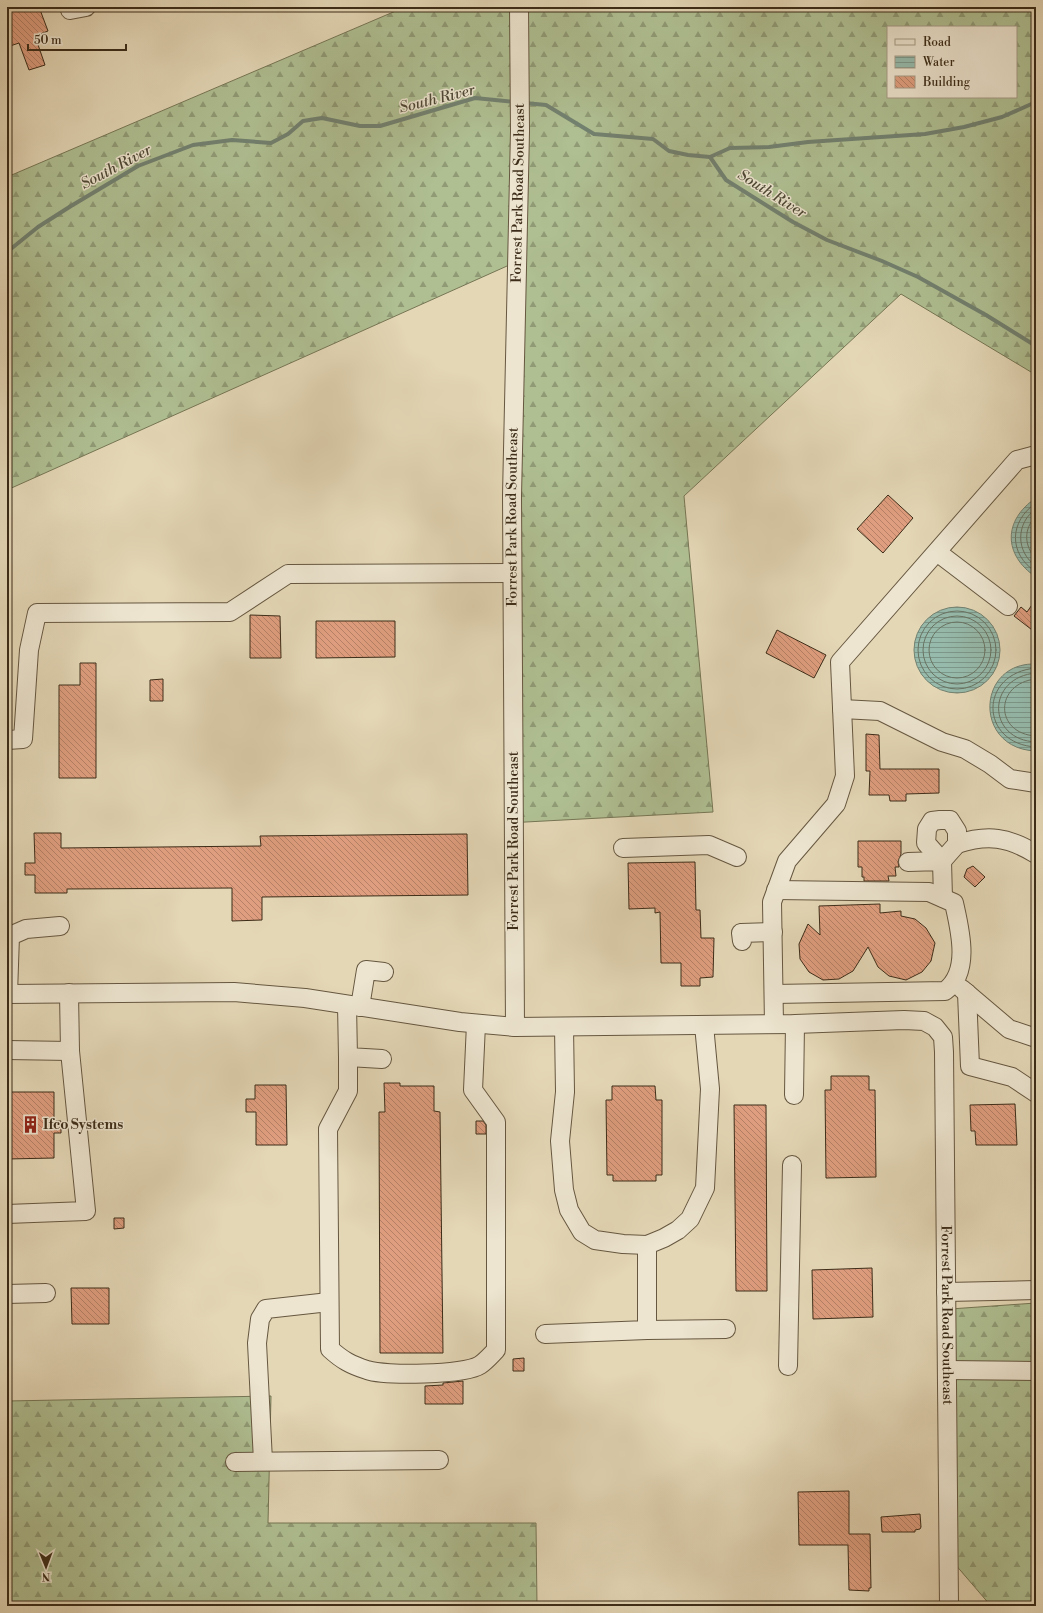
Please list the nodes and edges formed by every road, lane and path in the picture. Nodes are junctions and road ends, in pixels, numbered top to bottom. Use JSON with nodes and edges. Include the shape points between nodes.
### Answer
{"nodes":[{"id":1,"x":519,"y":7,"type":"edge"},
{"id":2,"x":1036,"y":455,"type":"edge"},
{"id":3,"x":937,"y":552,"type":"junction"},
{"id":4,"x":512,"y":573,"type":"junction"},
{"id":5,"x":1008,"y":606,"type":"dead end"},
{"id":6,"x":842,"y":709,"type":"junction"},
{"id":7,"x":7,"y":740,"type":"edge"},
{"id":8,"x":1035,"y":785,"type":"edge"},
{"id":9,"x":957,"y":844,"type":"junction"},
{"id":10,"x":624,"y":848,"type":"dead end"},
{"id":11,"x":1036,"y":854,"type":"edge"},
{"id":12,"x":737,"y":857,"type":"dead end"},
{"id":13,"x":942,"y":861,"type":"junction"},
{"id":14,"x":908,"y":862,"type":"dead end"},
{"id":15,"x":776,"y":890,"type":"junction"},
{"id":16,"x":943,"y":898,"type":"junction"},
{"id":17,"x":60,"y":926,"type":"dead end"},
{"id":18,"x":741,"y":931,"type":"dead end"},
{"id":19,"x":772,"y":932,"type":"junction"},
{"id":20,"x":8,"y":955,"type":"edge"},
{"id":21,"x":384,"y":972,"type":"dead end"},
{"id":22,"x":960,"y":988,"type":"junction"},
{"id":23,"x":7,"y":994,"type":"edge"},
{"id":24,"x":68,"y":994,"type":"junction"},
{"id":25,"x":774,"y":994,"type":"junction"},
{"id":26,"x":354,"y":1006,"type":"junction"},
{"id":27,"x":476,"y":1024,"type":"junction"},
{"id":28,"x":774,"y":1024,"type":"junction"},
{"id":29,"x":795,"y":1024,"type":"junction"},
{"id":30,"x":704,"y":1025,"type":"junction"},
{"id":31,"x":515,"y":1027,"type":"junction"},
{"id":32,"x":564,"y":1027,"type":"junction"},
{"id":33,"x":1036,"y":1038,"type":"edge"},
{"id":34,"x":7,"y":1050,"type":"edge"},
{"id":35,"x":70,"y":1051,"type":"junction"},
{"id":36,"x":348,"y":1057,"type":"junction"},
{"id":37,"x":382,"y":1059,"type":"dead end"},
{"id":38,"x":1036,"y":1092,"type":"edge"},
{"id":39,"x":794,"y":1095,"type":"dead end"},
{"id":40,"x":792,"y":1165,"type":"dead end"},
{"id":41,"x":7,"y":1214,"type":"edge"},
{"id":42,"x":647,"y":1244,"type":"junction"},
{"id":43,"x":1036,"y":1290,"type":"edge"},
{"id":44,"x":946,"y":1292,"type":"junction"},
{"id":45,"x":7,"y":1294,"type":"edge"},
{"id":46,"x":46,"y":1294,"type":"dead end"},
{"id":47,"x":330,"y":1302,"type":"junction"},
{"id":48,"x":726,"y":1329,"type":"dead end"},
{"id":49,"x":647,"y":1330,"type":"junction"},
{"id":50,"x":545,"y":1334,"type":"dead end"},
{"id":51,"x":788,"y":1366,"type":"dead end"},
{"id":52,"x":947,"y":1370,"type":"junction"},
{"id":53,"x":1036,"y":1371,"type":"edge"},
{"id":54,"x":439,"y":1460,"type":"dead end"},
{"id":55,"x":235,"y":1462,"type":"dead end"},
{"id":56,"x":263,"y":1462,"type":"junction"},
{"id":57,"x":949,"y":1606,"type":"edge"}],
"edges":[{"from":1,"to":4,"type":"street","name":"Forrest Park Road Southeast","via":[[520,131]]},
{"from":2,"to":3,"type":"street","via":[[1017,460]]},
{"from":3,"to":5,"type":"street"},
{"from":3,"to":6,"type":"street","via":[[840,662]]},
{"from":4,"to":7,"type":"street","via":[[288,574],[230,612],[37,613],[29,650],[23,739]]},
{"from":4,"to":31,"type":"street","name":"Forrest Park Road Southeast"},
{"from":6,"to":8,"type":"street","via":[[880,711],[942,742],[965,749],[1010,779]]},
{"from":6,"to":15,"type":"street","via":[[845,776],[836,804],[787,861]]},
{"from":9,"to":11,"type":"street","via":[[988,837],[1001,839]]},
{"from":9,"to":13,"type":"street"},
{"from":9,"to":13,"type":"street","via":[[957,831],[950,820],[932,821],[927,829],[926,843]]},
{"from":10,"to":12,"type":"street","via":[[709,845]]},
{"from":13,"to":14,"type":"street"},
{"from":13,"to":16,"type":"street"},
{"from":15,"to":16,"type":"street","via":[[929,892]]},
{"from":15,"to":19,"type":"street","via":[[772,902]]},
{"from":16,"to":22,"type":"street","via":[[954,903],[958,921]]},
{"from":17,"to":20,"type":"street","via":[[26,929],[10,936]]},
{"from":18,"to":19,"type":"street"},
{"from":19,"to":25,"type":"street"},
{"from":20,"to":23,"type":"street"},
{"from":21,"to":26,"type":"street","via":[[366,970]]},
{"from":22,"to":25,"type":"street","via":[[945,991]]},
{"from":22,"to":33,"type":"street","via":[[1010,1029]]},
{"from":22,"to":38,"type":"street","via":[[970,1066],[1012,1077]]},
{"from":23,"to":24,"type":"street"},
{"from":24,"to":26,"type":"street","via":[[234,992],[304,998]]},
{"from":24,"to":35,"type":"street"},
{"from":25,"to":28,"type":"street"},
{"from":26,"to":27,"type":"street"},
{"from":26,"to":36,"type":"street"},
{"from":27,"to":31,"type":"street"},
{"from":27,"to":47,"type":"street","via":[[473,1090],[496,1122],[496,1350],[480,1365],[455,1372],[381,1373],[368,1370],[344,1362],[330,1349]]},
{"from":28,"to":29,"type":"street"},
{"from":28,"to":30,"type":"street"},
{"from":29,"to":39,"type":"street"},
{"from":29,"to":44,"type":"street","name":"Forrest Park Road Southeast","via":[[924,1021],[935,1027],[942,1037]]},
{"from":30,"to":32,"type":"street"},
{"from":30,"to":42,"type":"street","via":[[710,1089],[705,1188],[690,1219],[678,1230]]},
{"from":31,"to":32,"type":"street"},
{"from":32,"to":42,"type":"street","via":[[565,1092],[560,1141],[564,1190],[569,1210],[582,1232],[595,1240]]},
{"from":34,"to":35,"type":"street"},
{"from":35,"to":41,"type":"street","via":[[86,1211]]},
{"from":36,"to":37,"type":"street"},
{"from":36,"to":47,"type":"street","via":[[348,1091],[328,1129]]},
{"from":40,"to":51,"type":"street"},
{"from":42,"to":49,"type":"street"},
{"from":43,"to":44,"type":"street"},
{"from":44,"to":52,"type":"street","name":"Forrest Park Road Southeast"},
{"from":45,"to":46,"type":"street"},
{"from":47,"to":56,"type":"street","via":[[266,1309],[260,1319],[257,1368]]},
{"from":48,"to":49,"type":"street"},
{"from":49,"to":50,"type":"street"},
{"from":52,"to":53,"type":"street"},
{"from":52,"to":57,"type":"street","name":"Forrest Park Road Southeast"},
{"from":54,"to":56,"type":"street"},
{"from":55,"to":56,"type":"street"}]}
